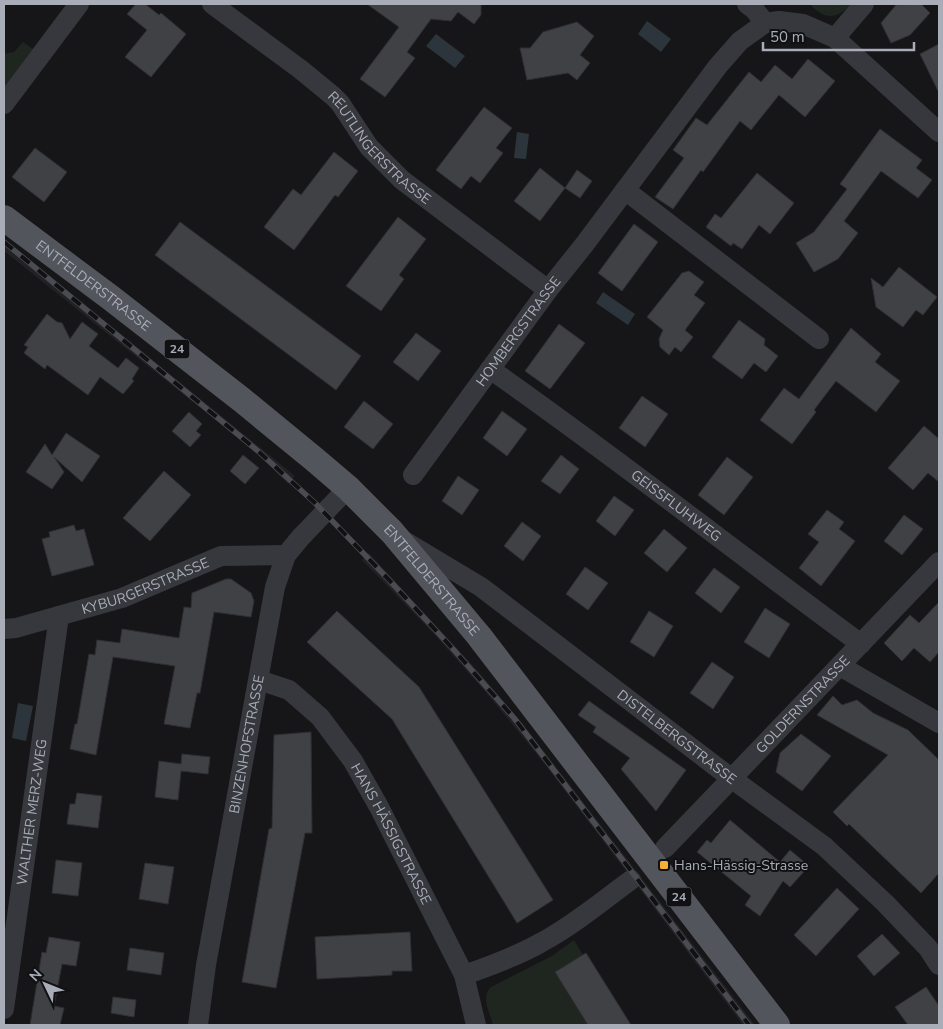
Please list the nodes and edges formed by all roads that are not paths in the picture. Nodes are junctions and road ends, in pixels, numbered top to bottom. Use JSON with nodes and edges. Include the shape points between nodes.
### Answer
{"nodes":[{"id":1,"x":79,"y":4,"type":"edge"},
{"id":2,"x":212,"y":4,"type":"edge"},
{"id":3,"x":748,"y":4,"type":"edge"},
{"id":4,"x":864,"y":4,"type":"edge"},
{"id":5,"x":765,"y":24,"type":"junction"},
{"id":6,"x":835,"y":38,"type":"junction"},
{"id":7,"x":4,"y":104,"type":"edge"},
{"id":8,"x":939,"y":132,"type":"edge"},
{"id":9,"x":625,"y":190,"type":"junction"},
{"id":10,"x":4,"y":218,"type":"edge"},
{"id":11,"x":548,"y":290,"type":"junction"},
{"id":12,"x":819,"y":339,"type":"dead end"},
{"id":13,"x":490,"y":369,"type":"junction"},
{"id":14,"x":414,"y":475,"type":"dead end"},
{"id":15,"x":348,"y":488,"type":"junction"},
{"id":16,"x":393,"y":534,"type":"junction"},
{"id":17,"x":286,"y":555,"type":"junction"},
{"id":18,"x":939,"y":562,"type":"edge"},
{"id":19,"x":59,"y":616,"type":"junction"},
{"id":20,"x":4,"y":629,"type":"edge"},
{"id":21,"x":861,"y":644,"type":"junction"},
{"id":22,"x":840,"y":666,"type":"junction"},
{"id":23,"x":258,"y":680,"type":"junction"},
{"id":24,"x":939,"y":722,"type":"edge"},
{"id":25,"x":731,"y":778,"type":"junction"},
{"id":26,"x":665,"y":848,"type":"dead end"},
{"id":27,"x":631,"y":880,"type":"dead end"},
{"id":28,"x":934,"y":945,"type":"edge"},
{"id":29,"x":939,"y":965,"type":"edge"},
{"id":30,"x":464,"y":975,"type":"junction"},
{"id":31,"x":4,"y":1009,"type":"edge"},
{"id":32,"x":198,"y":1025,"type":"edge"},
{"id":33,"x":476,"y":1025,"type":"edge"},
{"id":34,"x":777,"y":1025,"type":"edge"}],
"edges":[{"from":1,"to":7,"type":"street"},
{"from":2,"to":11,"type":"street","name":"REUTLINGERSTRASSE","via":[[333,96],[369,147],[402,180]]},
{"from":3,"to":5,"type":"street"},
{"from":4,"to":6,"type":"street"},
{"from":5,"to":6,"type":"street","via":[[779,21],[803,24]]},
{"from":5,"to":9,"type":"street","name":"HOMBERGSTRASSE","via":[[740,41],[718,66]]},
{"from":6,"to":8,"type":"street"},
{"from":9,"to":11,"type":"street","name":"HOMBERGSTRASSE"},
{"from":9,"to":12,"type":"street"},
{"from":10,"to":15,"type":"main road","name":"ENTFELDERSTRASSE","number":"24","via":[[242,400]]},
{"from":11,"to":13,"type":"street","name":"HOMBERGSTRASSE"},
{"from":13,"to":14,"type":"street","name":"HOMBERGSTRASSE"},
{"from":13,"to":21,"type":"street","name":"GEISSFLUHWEG","via":[[617,460]]},
{"from":15,"to":16,"type":"main road","name":"ENTFELDERSTRASSE","number":"24"},
{"from":15,"to":17,"type":"street","name":"BINZENHOFSTRASSE"},
{"from":16,"to":25,"type":"street","name":"DISTELBERGSTRASSE","via":[[481,587]]},
{"from":16,"to":34,"type":"main road","name":"ENTFELDERSTRASSE","number":"24","via":[[479,636]]},
{"from":17,"to":19,"type":"street","name":"KYBURGERSTRASSE","via":[[221,556],[122,598]]},
{"from":17,"to":23,"type":"street","name":"BINZENHOFSTRASSE","via":[[275,587]]},
{"from":18,"to":21,"type":"street","name":"GOLDERNSTRASSE"},
{"from":19,"to":20,"type":"street","name":"KYBURGERSTRASSE"},
{"from":19,"to":31,"type":"street","name":"WALTHER MERZ-WEG"},
{"from":21,"to":22,"type":"street","name":"GOLDERNSTRASSE"},
{"from":22,"to":24,"type":"street"},
{"from":22,"to":25,"type":"street","name":"GOLDERNSTRASSE"},
{"from":23,"to":30,"type":"street","name":"HANS HÄSSIGSTRASSE","via":[[289,690],[320,716],[354,761]]},
{"from":23,"to":32,"type":"street","name":"BINZENHOFSTRASSE"},
{"from":25,"to":26,"type":"street","name":"GOLDERNSTRASSE"},
{"from":25,"to":28,"type":"street","name":"DISTELBERGSTRASSE","via":[[824,846]]},
{"from":27,"to":30,"type":"street","via":[[542,942]]},
{"from":28,"to":29,"type":"street","name":"DISTELBERGSTRASSE"},
{"from":30,"to":33,"type":"street","name":"HANS HÄSSIGSTRASSE"}]}
